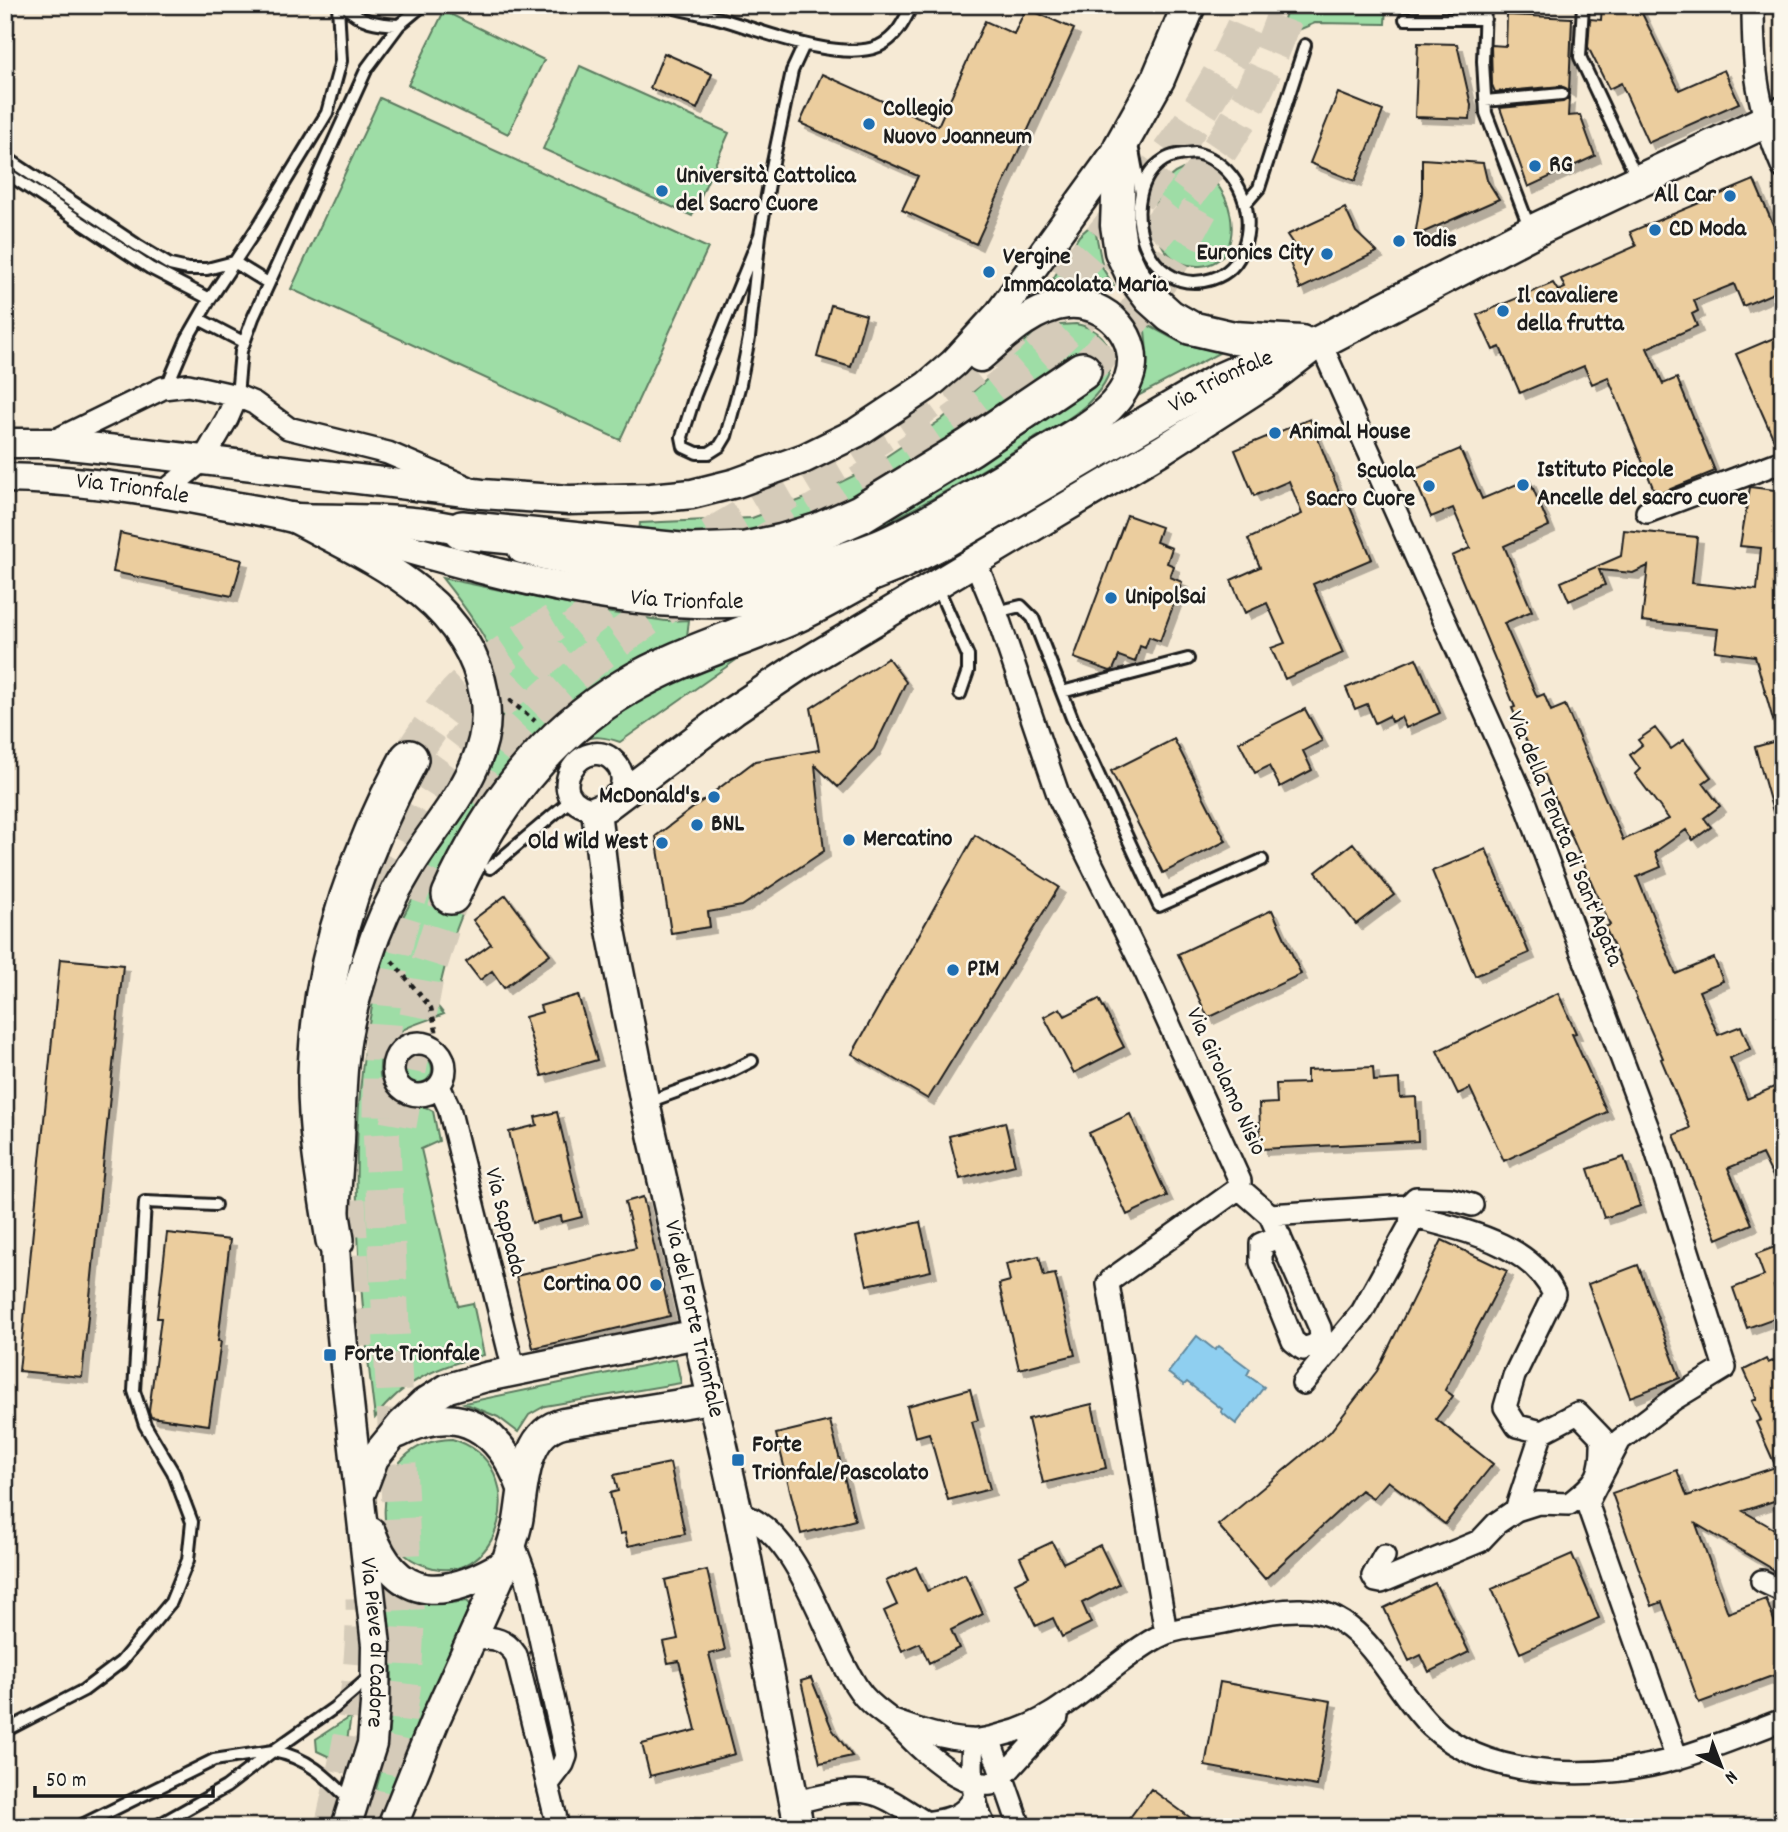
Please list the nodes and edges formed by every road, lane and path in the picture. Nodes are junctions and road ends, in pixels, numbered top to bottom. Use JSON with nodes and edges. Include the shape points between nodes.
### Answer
{"nodes":[{"id":1,"x":338,"y":5,"type":"edge"},
{"id":2,"x":344,"y":5,"type":"edge"},
{"id":3,"x":423,"y":5,"type":"edge"},
{"id":4,"x":663,"y":5,"type":"edge"},
{"id":5,"x":912,"y":5,"type":"edge"},
{"id":6,"x":1189,"y":5,"type":"edge"},
{"id":7,"x":1486,"y":5,"type":"edge"},
{"id":8,"x":1583,"y":5,"type":"edge"},
{"id":9,"x":1753,"y":5,"type":"edge"},
{"id":10,"x":1405,"y":19,"type":"dead end"},
{"id":11,"x":1485,"y":19,"type":"junction"},
{"id":12,"x":399,"y":25,"type":"junction"},
{"id":13,"x":804,"y":45,"type":"junction"},
{"id":14,"x":1305,"y":45,"type":"dead end"},
{"id":15,"x":1562,"y":94,"type":"dead end"},
{"id":16,"x":1485,"y":100,"type":"junction"},
{"id":17,"x":1774,"y":117,"type":"edge"},
{"id":18,"x":1125,"y":139,"type":"junction"},
{"id":19,"x":5,"y":157,"type":"edge"},
{"id":20,"x":1783,"y":167,"type":"edge"},
{"id":21,"x":5,"y":172,"type":"edge"},
{"id":22,"x":1638,"y":180,"type":"junction"},
{"id":23,"x":1141,"y":197,"type":"junction"},
{"id":24,"x":1246,"y":203,"type":"junction"},
{"id":25,"x":1531,"y":232,"type":"junction"},
{"id":26,"x":760,"y":235,"type":"junction"},
{"id":27,"x":234,"y":262,"type":"junction"},
{"id":28,"x":268,"y":284,"type":"junction"},
{"id":29,"x":1166,"y":291,"type":"junction"},
{"id":30,"x":210,"y":299,"type":"junction"},
{"id":31,"x":199,"y":318,"type":"junction"},
{"id":32,"x":243,"y":342,"type":"junction"},
{"id":33,"x":1320,"y":342,"type":"junction"},
{"id":34,"x":1082,"y":371,"type":"tunnel mouth"},
{"id":35,"x":167,"y":386,"type":"junction"},
{"id":36,"x":237,"y":396,"type":"junction"},
{"id":37,"x":881,"y":419,"type":"junction"},
{"id":38,"x":5,"y":443,"type":"edge"},
{"id":39,"x":50,"y":443,"type":"junction"},
{"id":40,"x":202,"y":460,"type":"junction"},
{"id":41,"x":1783,"y":461,"type":"edge"},
{"id":42,"x":5,"y":478,"type":"edge"},
{"id":43,"x":163,"y":492,"type":"junction"},
{"id":44,"x":482,"y":494,"type":"junction"},
{"id":45,"x":1647,"y":512,"type":"dead end"},
{"id":46,"x":292,"y":517,"type":"junction"},
{"id":47,"x":462,"y":530,"type":"junction"},
{"id":48,"x":975,"y":561,"type":"junction"},
{"id":49,"x":861,"y":579,"type":"junction"},
{"id":50,"x":936,"y":583,"type":"junction"},
{"id":51,"x":996,"y":612,"type":"junction"},
{"id":52,"x":1188,"y":659,"type":"dead end"},
{"id":53,"x":482,"y":682,"type":"junction"},
{"id":54,"x":1062,"y":692,"type":"junction"},
{"id":55,"x":960,"y":694,"type":"dead end"},
{"id":56,"x":558,"y":739,"type":"junction"},
{"id":57,"x":409,"y":759,"type":"tunnel mouth"},
{"id":58,"x":595,"y":802,"type":"junction"},
{"id":59,"x":1262,"y":860,"type":"dead end"},
{"id":60,"x":490,"y":867,"type":"dead end"},
{"id":61,"x":451,"y":895,"type":"tunnel mouth"},
{"id":62,"x":374,"y":938,"type":"junction"},
{"id":63,"x":437,"y":1050,"type":"junction"},
{"id":64,"x":752,"y":1061,"type":"dead end"},
{"id":65,"x":439,"y":1086,"type":"junction"},
{"id":66,"x":645,"y":1103,"type":"junction"},
{"id":67,"x":1239,"y":1188,"type":"junction"},
{"id":68,"x":215,"y":1205,"type":"dead end"},
{"id":69,"x":1472,"y":1205,"type":"dead end"},
{"id":70,"x":1410,"y":1211,"type":"junction"},
{"id":71,"x":1270,"y":1215,"type":"junction"},
{"id":72,"x":1280,"y":1236,"type":"junction"},
{"id":73,"x":335,"y":1240,"type":"junction"},
{"id":74,"x":697,"y":1334,"type":"junction"},
{"id":75,"x":514,"y":1371,"type":"junction"},
{"id":76,"x":1303,"y":1383,"type":"dead end"},
{"id":77,"x":711,"y":1399,"type":"junction"},
{"id":78,"x":1542,"y":1432,"type":"junction"},
{"id":79,"x":393,"y":1436,"type":"junction"},
{"id":80,"x":522,"y":1488,"type":"junction"},
{"id":81,"x":360,"y":1498,"type":"junction"},
{"id":82,"x":1516,"y":1510,"type":"junction"},
{"id":83,"x":738,"y":1513,"type":"junction"},
{"id":84,"x":509,"y":1553,"type":"junction"},
{"id":85,"x":1384,"y":1556,"type":"dead end"},
{"id":86,"x":1762,"y":1581,"type":"dead end"},
{"id":87,"x":1783,"y":1591,"type":"edge"},
{"id":88,"x":1166,"y":1633,"type":"junction"},
{"id":89,"x":470,"y":1643,"type":"junction"},
{"id":90,"x":376,"y":1671,"type":"junction"},
{"id":91,"x":1068,"y":1704,"type":"junction"},
{"id":92,"x":1783,"y":1720,"type":"edge"},
{"id":93,"x":893,"y":1721,"type":"junction"},
{"id":94,"x":5,"y":1731,"type":"edge"},
{"id":95,"x":981,"y":1740,"type":"junction"},
{"id":96,"x":273,"y":1751,"type":"junction"},
{"id":97,"x":1677,"y":1759,"type":"junction"},
{"id":98,"x":1003,"y":1776,"type":"junction"},
{"id":99,"x":548,"y":1784,"type":"junction"},
{"id":100,"x":973,"y":1789,"type":"junction"},
{"id":101,"x":797,"y":1815,"type":"edge"},
{"id":102,"x":350,"y":1816,"type":"edge"},
{"id":103,"x":930,"y":1825,"type":"edge"},
{"id":104,"x":78,"y":1827,"type":"edge"},
{"id":105,"x":155,"y":1827,"type":"edge"},
{"id":106,"x":392,"y":1827,"type":"edge"},
{"id":107,"x":558,"y":1827,"type":"edge"},
{"id":108,"x":985,"y":1827,"type":"edge"},
{"id":109,"x":1020,"y":1827,"type":"edge"}],
"edges":[{"from":1,"to":27,"type":"lane","via":[[341,61],[327,113]]},
{"from":2,"to":12,"type":"lane","via":[[368,21]]},
{"from":3,"to":12,"type":"lane"},
{"from":4,"to":13,"type":"lane"},
{"from":5,"to":13,"type":"lane","via":[[894,36],[870,49]]},
{"from":6,"to":18,"type":"main road","via":[[1158,79]]},
{"from":7,"to":11,"type":"lane"},
{"from":8,"to":22,"type":"lane","via":[[1580,57]]},
{"from":9,"to":17,"type":"street","via":[[1756,84]]},
{"from":10,"to":11,"type":"lane"},
{"from":11,"to":16,"type":"lane"},
{"from":12,"to":28,"type":"lane","via":[[367,68]]},
{"from":13,"to":26,"type":"lane","via":[[792,71]]},
{"from":14,"to":24,"type":"lane","via":[[1259,188]]},
{"from":15,"to":16,"type":"lane"},
{"from":16,"to":25,"type":"lane","via":[[1493,134]]},
{"from":17,"to":20,"type":"street"},
{"from":17,"to":22,"type":"main road","name":"Via Trionfale"},
{"from":18,"to":23,"type":"lane"},
{"from":18,"to":29,"type":"main road","via":[[1117,225],[1121,251],[1139,284]]},
{"from":18,"to":37,"type":"main road","name":"Via Trionfale","via":[[981,335],[945,371]]},
{"from":19,"to":27,"type":"lane","via":[[170,265],[207,269]]},
{"from":21,"to":30,"type":"lane","via":[[150,268]]},
{"from":22,"to":25,"type":"main road","name":"Via Trionfale"},
{"from":23,"to":24,"type":"lane","via":[[1147,178],[1165,159],[1195,153],[1219,163]]},
{"from":23,"to":29,"type":"lane","via":[[1146,250]]},
{"from":24,"to":29,"type":"lane","via":[[1246,243],[1228,271]]},
{"from":25,"to":33,"type":"main road","name":"Via Trionfale"},
{"from":26,"to":26,"type":"lane","via":[[682,436],[684,447],[693,452],[714,451],[726,436],[749,338]]},
{"from":27,"to":28,"type":"lane"},
{"from":27,"to":30,"type":"lane"},
{"from":28,"to":32,"type":"lane"},
{"from":29,"to":33,"type":"main road","via":[[1191,328],[1221,336]]},
{"from":30,"to":31,"type":"lane"},
{"from":31,"to":32,"type":"lane"},
{"from":31,"to":35,"type":"lane"},
{"from":32,"to":36,"type":"lane"},
{"from":33,"to":48,"type":"main road","name":"Via Trionfale","via":[[1234,404]]},
{"from":33,"to":49,"type":"main road","name":"Via Trionfale","via":[[1219,380],[945,541]]},
{"from":33,"to":97,"type":"street","name":"Via della Tenuta di Sant'Agata","via":[[1525,801],[1655,1147],[1725,1368],[1620,1440],[1587,1503]]},
{"from":34,"to":47,"type":"highway","via":[[860,514],[783,543],[745,551],[690,553]]},
{"from":35,"to":36,"type":"street","name":"Via Trionfale","via":[[196,386]]},
{"from":35,"to":39,"type":"street","name":"Via Trionfale"},
{"from":36,"to":40,"type":"street"},
{"from":36,"to":44,"type":"street","name":"Via Trionfale","via":[[288,428],[409,460]]},
{"from":37,"to":44,"type":"main road","name":"Via Trionfale","via":[[782,468],[692,494],[608,501]]},
{"from":37,"to":47,"type":"main road","via":[[928,395],[1012,330],[1055,306],[1080,304],[1104,312],[1128,340],[1132,365],[1126,386],[1097,419],[921,524],[835,559],[760,574],[683,577],[583,564]]},
{"from":38,"to":39,"type":"main road","name":"Via Trionfale"},
{"from":39,"to":40,"type":"main road","name":"Via Trionfale"},
{"from":40,"to":43,"type":"street"},
{"from":40,"to":44,"type":"main road","name":"Via Trionfale"},
{"from":41,"to":45,"type":"street"},
{"from":42,"to":43,"type":"main road","name":"Via Trionfale"},
{"from":43,"to":46,"type":"main road","name":"Via Trionfale"},
{"from":46,"to":47,"type":"main road"},
{"from":46,"to":49,"type":"main road","name":"Via Trionfale","via":[[476,566],[630,599],[751,602]]},
{"from":46,"to":53,"type":"main road","via":[[414,586],[454,627]]},
{"from":48,"to":50,"type":"main road","name":"Via Trionfale"},
{"from":48,"to":51,"type":"street","name":"Via Girolamo Nisio"},
{"from":49,"to":56,"type":"highway","via":[[788,617],[642,678],[593,709]]},
{"from":50,"to":55,"type":"lane","via":[[968,656]]},
{"from":50,"to":58,"type":"main road","name":"Via Trionfale"},
{"from":51,"to":54,"type":"lane","via":[[1018,606],[1029,613]]},
{"from":51,"to":67,"type":"street","name":"Via Girolamo Nisio","via":[[1060,800],[1152,985],[1239,1177]]},
{"from":52,"to":54,"type":"lane"},
{"from":53,"to":56,"type":"path"},
{"from":53,"to":62,"type":"main road","via":[[486,718],[472,773],[406,872]]},
{"from":54,"to":59,"type":"lane","via":[[1159,906]]},
{"from":56,"to":61,"type":"highway","via":[[501,806]]},
{"from":57,"to":73,"type":"highway","via":[[358,868],[335,939],[325,993],[318,1110]]},
{"from":58,"to":60,"type":"lane"},
{"from":58,"to":66,"type":"main road","name":"Via del Forte Trionfale","via":[[608,915]]},
{"from":62,"to":63,"type":"path","via":[[431,1008]]},
{"from":62,"to":73,"type":"main road","via":[[353,1005],[344,1057]]},
{"from":63,"to":65,"type":"street","name":"Via Sappada","via":[[445,1064]]},
{"from":63,"to":65,"type":"street","via":[[421,1043],[404,1047],[393,1071],[399,1087],[415,1096]]},
{"from":64,"to":66,"type":"lane"},
{"from":65,"to":75,"type":"street","name":"Via Sappada","via":[[449,1108]]},
{"from":66,"to":74,"type":"main road","name":"Via del Forte Trionfale"},
{"from":67,"to":71,"type":"street"},
{"from":67,"to":88,"type":"street","name":"Via Girolamo Nisio","via":[[1108,1284]]},
{"from":68,"to":94,"type":"lane","via":[[145,1202],[134,1391],[145,1425],[173,1472],[192,1522],[188,1560],[171,1602],[121,1662],[84,1690]]},
{"from":69,"to":70,"type":"street","via":[[1416,1198]]},
{"from":70,"to":71,"type":"street"},
{"from":70,"to":76,"type":"street","via":[[1410,1225],[1362,1312]]},
{"from":70,"to":78,"type":"street","via":[[1509,1249],[1550,1284],[1554,1294],[1514,1376],[1505,1407],[1517,1426]]},
{"from":71,"to":72,"type":"street"},
{"from":72,"to":72,"type":"street","via":[[1320,1328],[1321,1338],[1303,1349],[1293,1341],[1261,1262],[1261,1244]]},
{"from":73,"to":81,"type":"main road"},
{"from":74,"to":75,"type":"main road","name":"Via Pieve di Cadore"},
{"from":74,"to":77,"type":"main road","name":"Via del Forte Trionfale"},
{"from":75,"to":79,"type":"main road","name":"Via Pieve di Cadore","via":[[448,1388],[412,1413]]},
{"from":77,"to":80,"type":"main road","via":[[552,1427],[537,1442]]},
{"from":77,"to":83,"type":"main road","name":"Via del Forte Trionfale"},
{"from":78,"to":82,"type":"street"},
{"from":78,"to":82,"type":"street","via":[[1578,1413],[1602,1438],[1603,1465],[1592,1485],[1569,1504],[1538,1503]]},
{"from":79,"to":80,"type":"main road","via":[[416,1424],[435,1421],[475,1426],[502,1447]]},
{"from":79,"to":81,"type":"main road","name":"Via Pieve di Cadore","via":[[374,1458]]},
{"from":80,"to":84,"type":"main road"},
{"from":81,"to":84,"type":"main road","name":"Via Pieve di Cadore","via":[[382,1558],[394,1573],[413,1584],[454,1588],[481,1578]]},
{"from":81,"to":90,"type":"main road","name":"Via Pieve di Cadore"},
{"from":82,"to":85,"type":"street","via":[[1480,1541],[1376,1581],[1373,1576]]},
{"from":83,"to":93,"type":"street","via":[[758,1521],[784,1548],[853,1681],[864,1697]]},
{"from":83,"to":101,"type":"main road","name":"Via del Forte Trionfale"},
{"from":84,"to":89,"type":"main road"},
{"from":84,"to":99,"type":"street","via":[[527,1579],[566,1756]]},
{"from":86,"to":87,"type":"street"},
{"from":88,"to":91,"type":"street"},
{"from":88,"to":97,"type":"street","via":[[1293,1610],[1322,1611],[1352,1628],[1430,1726],[1475,1755],[1508,1765],[1572,1772],[1603,1772]]},
{"from":89,"to":99,"type":"street","via":[[484,1637],[496,1639],[516,1655]]},
{"from":89,"to":106,"type":"main road"},
{"from":90,"to":96,"type":"lane"},
{"from":90,"to":102,"type":"main road","name":"Via Pieve di Cadore","via":[[372,1744]]},
{"from":91,"to":95,"type":"street","via":[[1037,1724]]},
{"from":91,"to":98,"type":"street"},
{"from":92,"to":97,"type":"street"},
{"from":93,"to":95,"type":"street","via":[[927,1732]]},
{"from":93,"to":100,"type":"street"},
{"from":95,"to":98,"type":"street"},
{"from":95,"to":100,"type":"street"},
{"from":96,"to":102,"type":"lane","via":[[319,1770]]},
{"from":96,"to":104,"type":"lane","via":[[214,1760]]},
{"from":96,"to":105,"type":"lane","via":[[226,1787]]},
{"from":98,"to":100,"type":"street"},
{"from":98,"to":109,"type":"street"},
{"from":99,"to":107,"type":"street"},
{"from":100,"to":103,"type":"street","via":[[968,1806],[959,1815]]},
{"from":100,"to":108,"type":"street"},
{"from":101,"to":103,"type":"street","via":[[843,1794],[869,1792]]}]}
